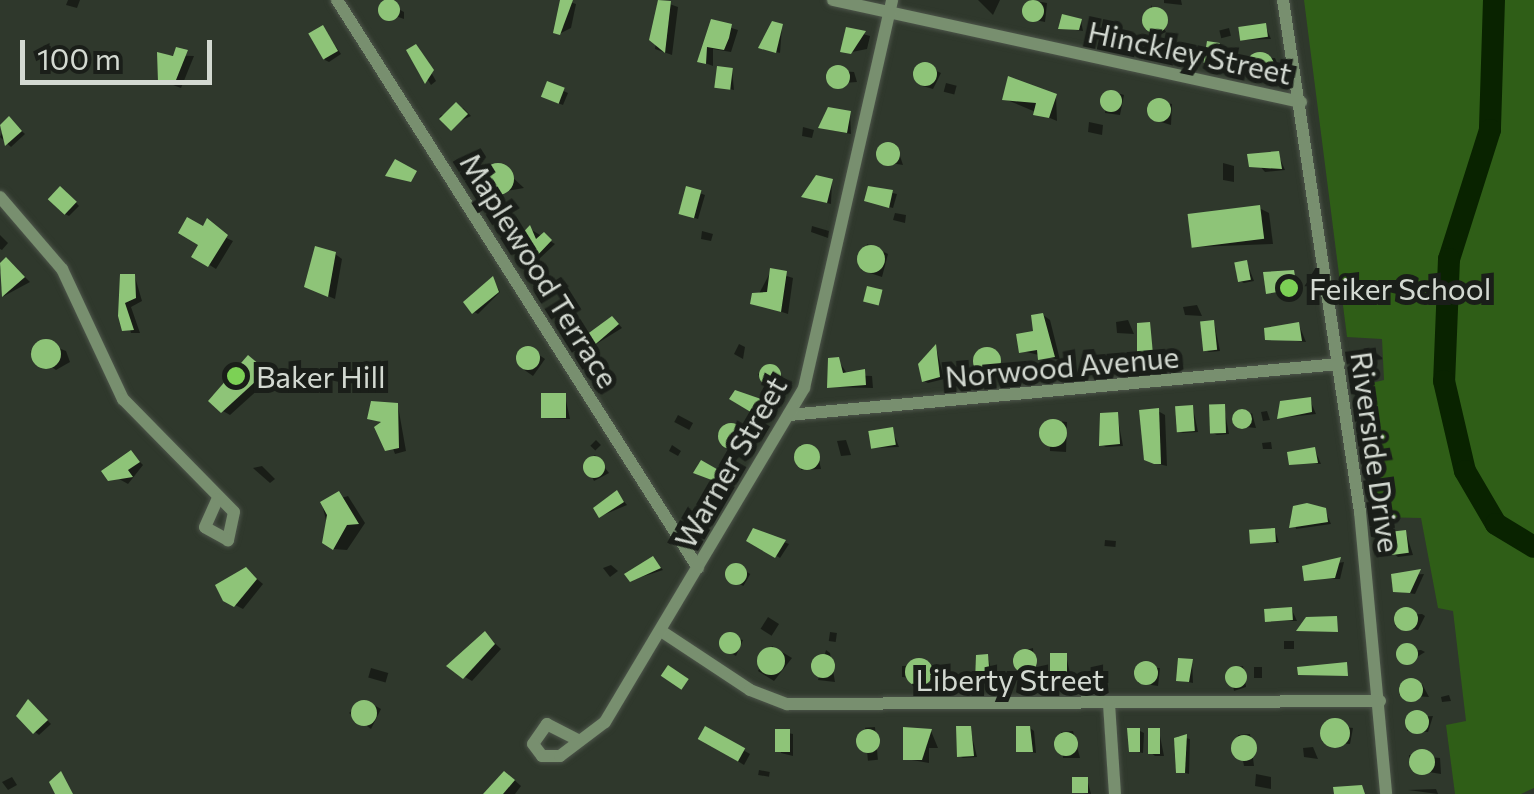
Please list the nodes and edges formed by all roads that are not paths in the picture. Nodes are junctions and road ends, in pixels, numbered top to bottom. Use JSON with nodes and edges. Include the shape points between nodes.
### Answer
{"nodes":[{"id":1,"x":337,"y":0,"type":"edge"},
{"id":2,"x":834,"y":0,"type":"edge"},
{"id":3,"x":1283,"y":0,"type":"edge"},
{"id":4,"x":891,"y":6,"type":"edge"},
{"id":5,"x":1301,"y":102,"type":"junction"},
{"id":6,"x":0,"y":197,"type":"edge"},
{"id":7,"x":1339,"y":364,"type":"junction"},
{"id":8,"x":790,"y":415,"type":"junction"},
{"id":9,"x":216,"y":500,"type":"dead end"},
{"id":10,"x":698,"y":568,"type":"junction"},
{"id":11,"x":661,"y":631,"type":"junction"},
{"id":12,"x":1380,"y":701,"type":"junction"},
{"id":13,"x":1109,"y":704,"type":"junction"},
{"id":14,"x":578,"y":740,"type":"dead end"},
{"id":15,"x":1115,"y":794,"type":"edge"},
{"id":16,"x":1386,"y":794,"type":"edge"}],
"edges":[{"from":1,"to":10,"type":"street","name":"Maplewood Terrace"},
{"from":2,"to":4,"type":"street","name":"Hinckley Street"},
{"from":3,"to":5,"type":"street","name":"Riverside Drive"},
{"from":4,"to":5,"type":"street","name":"Hinckley Street"},
{"from":4,"to":8,"type":"street","name":"Warner Street","via":[[813,364]]},
{"from":5,"to":7,"type":"street","name":"Riverside Drive"},
{"from":6,"to":9,"type":"street","via":[[62,270],[123,399]]},
{"from":7,"to":8,"type":"street","name":"Norwood Avenue"},
{"from":7,"to":12,"type":"street","name":"Riverside Drive"},
{"from":8,"to":10,"type":"street","name":"Warner Street"},
{"from":10,"to":11,"type":"street","name":"Warner Street"},
{"from":11,"to":13,"type":"street","name":"Liberty Street","via":[[750,690],[787,704]]},
{"from":11,"to":14,"type":"street","name":"Warner Street","via":[[605,722]]},
{"from":12,"to":13,"type":"street","name":"Liberty Street"},
{"from":12,"to":16,"type":"street","name":"Riverside Drive"},
{"from":13,"to":15,"type":"street"}]}
